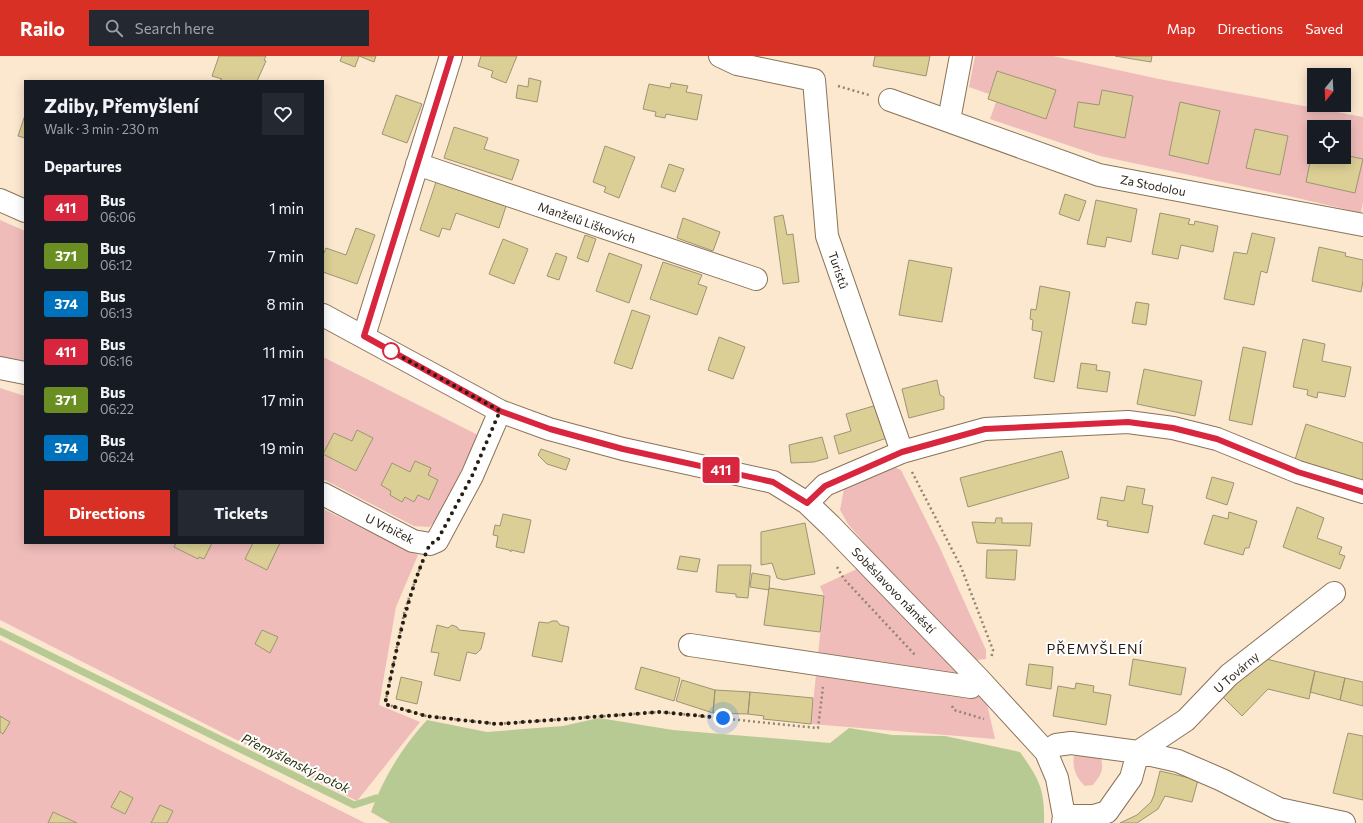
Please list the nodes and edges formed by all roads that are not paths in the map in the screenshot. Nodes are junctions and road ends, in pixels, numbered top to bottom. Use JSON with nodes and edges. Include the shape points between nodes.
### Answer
{"nodes":[{"id":1,"x":451,"y":56,"type":"edge"},
{"id":2,"x":720,"y":56,"type":"edge"},
{"id":3,"x":961,"y":56,"type":"edge"},
{"id":4,"x":890,"y":100,"type":"dead end"},
{"id":5,"x":949,"y":120,"type":"junction"},
{"id":6,"x":417,"y":164,"type":"junction"},
{"id":7,"x":0,"y":200,"type":"edge"},
{"id":8,"x":24,"y":211,"type":"edge"},
{"id":9,"x":1363,"y":225,"type":"edge"},
{"id":10,"x":756,"y":280,"type":"dead end"},
{"id":11,"x":324,"y":316,"type":"edge"},
{"id":12,"x":364,"y":336,"type":"junction"},
{"id":13,"x":0,"y":368,"type":"edge"},
{"id":14,"x":24,"y":373,"type":"edge"},
{"id":15,"x":500,"y":411,"type":"junction"},
{"id":16,"x":902,"y":452,"type":"junction"},
{"id":17,"x":1363,"y":492,"type":"edge"},
{"id":18,"x":324,"y":495,"type":"edge"},
{"id":19,"x":807,"y":503,"type":"junction"},
{"id":20,"x":1334,"y":593,"type":"dead end"},
{"id":21,"x":690,"y":645,"type":"dead end"},
{"id":22,"x":984,"y":671,"type":"junction"},
{"id":23,"x":1046,"y":752,"type":"junction"},
{"id":24,"x":1138,"y":752,"type":"junction"},
{"id":25,"x":1064,"y":819,"type":"edge"},
{"id":26,"x":1095,"y":819,"type":"edge"},
{"id":27,"x":1344,"y":823,"type":"edge"}],
"edges":[{"from":1,"to":6,"type":"street"},
{"from":2,"to":16,"type":"street","name":"Turistů","via":[[737,64],[814,80],[827,236]]},
{"from":3,"to":5,"type":"street"},
{"from":4,"to":5,"type":"street","name":"Za Stodolou"},
{"from":5,"to":9,"type":"street","name":"Za Stodolou","via":[[1099,174]]},
{"from":6,"to":10,"type":"street","name":"Manželů Liškových"},
{"from":6,"to":12,"type":"street"},
{"from":7,"to":8,"type":"street"},
{"from":11,"to":12,"type":"street","name":"Soběslavovo náměstí"},
{"from":12,"to":15,"type":"street","name":"Soběslavovo náměstí"},
{"from":13,"to":14,"type":"street"},
{"from":15,"to":18,"type":"street","name":"U Vrbiček","via":[[472,476],[437,541],[430,544],[412,541]]},
{"from":15,"to":19,"type":"street","name":"Soběslavovo náměstí","via":[[550,429],[623,449],[773,482]]},
{"from":16,"to":17,"type":"street","via":[[985,429],[1128,422],[1173,428],[1217,439],[1298,472]]},
{"from":16,"to":19,"type":"street","via":[[825,486]]},
{"from":19,"to":22,"type":"street","name":"Soběslavovo náměstí"},
{"from":20,"to":24,"type":"street","name":"U Továrny","via":[[1229,675],[1186,720]]},
{"from":21,"to":22,"type":"street","via":[[971,687]]},
{"from":22,"to":23,"type":"street","name":"Soběslavovo náměstí"},
{"from":23,"to":24,"type":"street","via":[[1056,745],[1071,743]]},
{"from":23,"to":25,"type":"street","name":"Soběslavovo náměstí","via":[[1057,778]]},
{"from":24,"to":26,"type":"street","name":"Soběslavovo náměstí","via":[[1131,778],[1107,812]]},
{"from":24,"to":27,"type":"street","via":[[1178,761],[1279,809]]},
{"from":25,"to":26,"type":"street","name":"Soběslavovo náměstí"}]}
